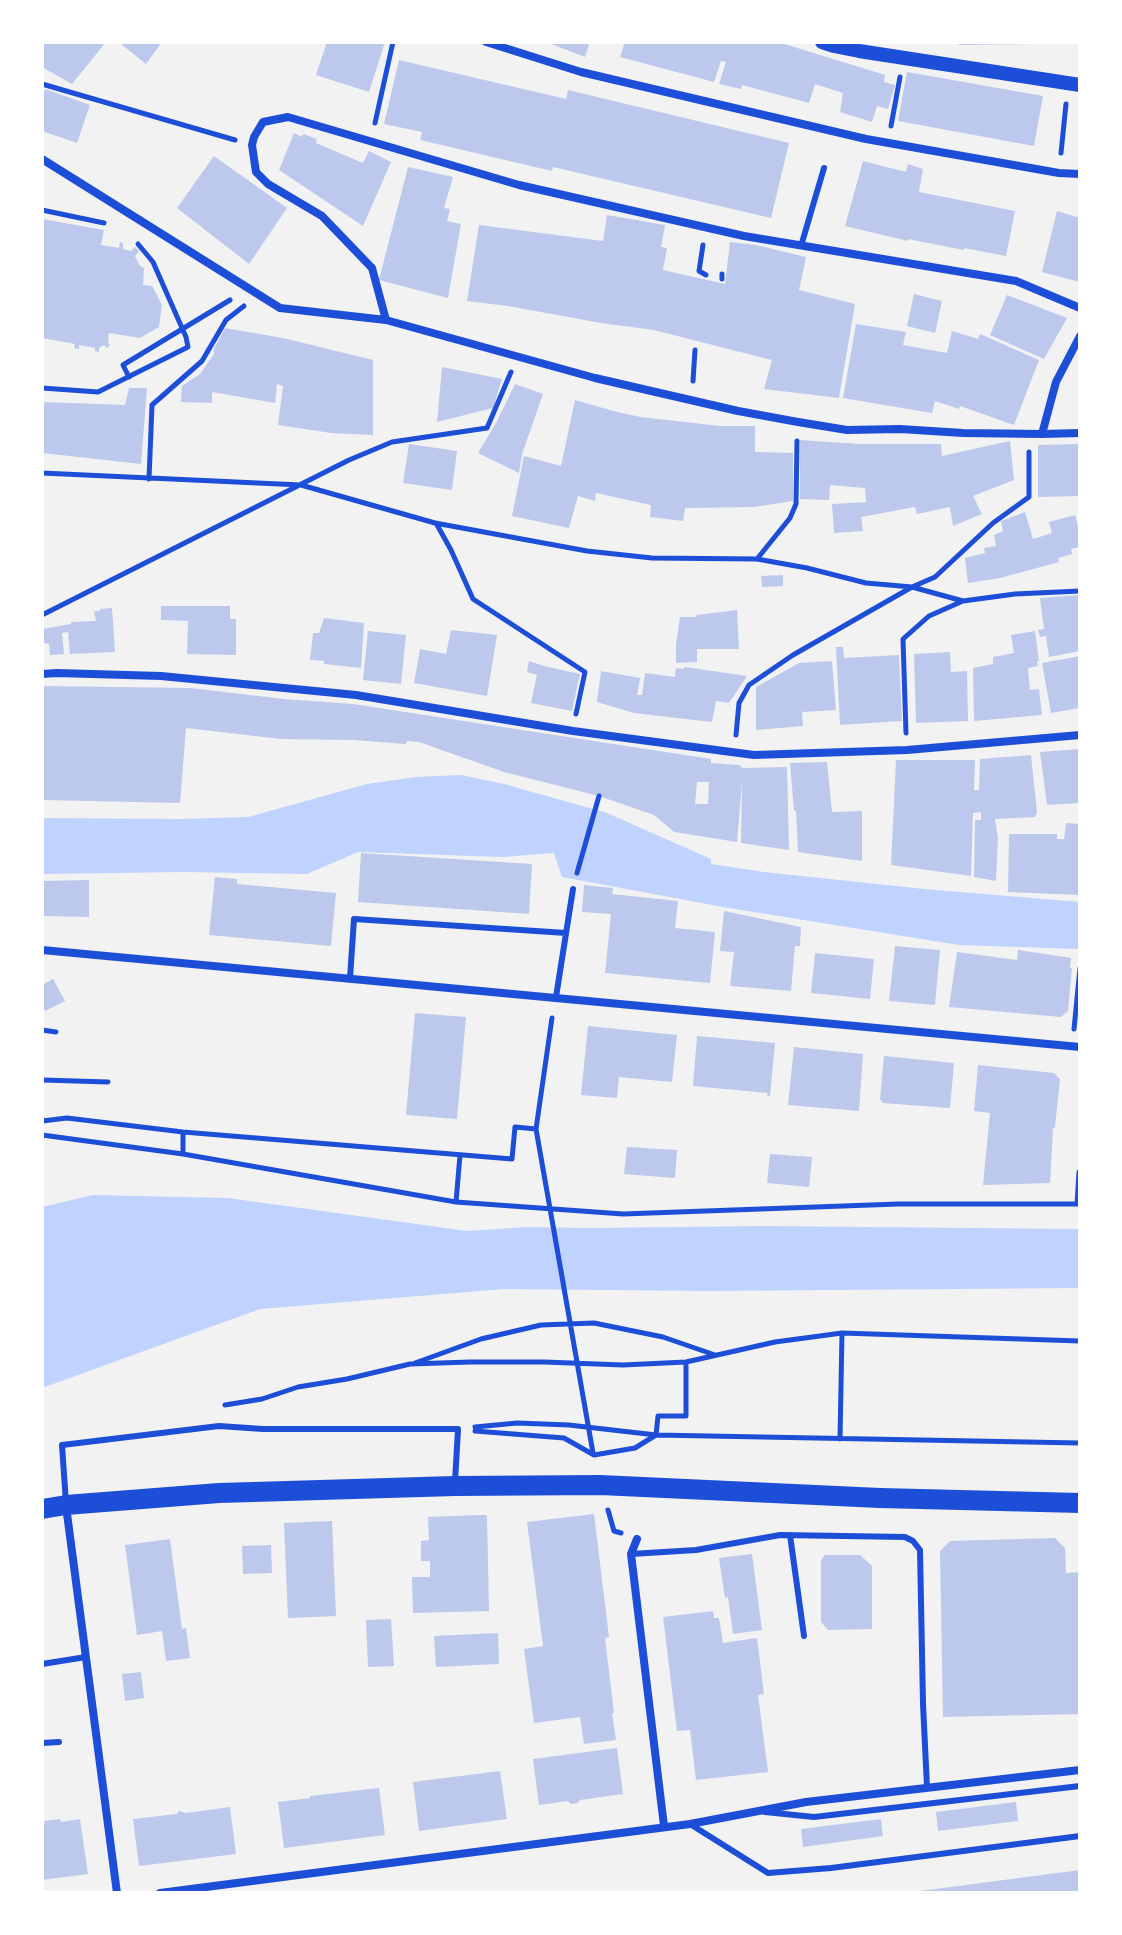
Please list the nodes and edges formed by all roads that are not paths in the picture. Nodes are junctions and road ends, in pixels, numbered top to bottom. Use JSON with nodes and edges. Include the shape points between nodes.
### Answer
{"nodes":[{"id":1,"x":486,"y":42,"type":"edge"},
{"id":2,"x":822,"y":42,"type":"edge"},
{"id":3,"x":1074,"y":84,"type":"edge"},
{"id":4,"x":42,"y":159,"type":"edge"},
{"id":5,"x":824,"y":168,"type":"dead end"},
{"id":6,"x":1080,"y":174,"type":"edge"},
{"id":7,"x":801,"y":246,"type":"junction"},
{"id":8,"x":1080,"y":308,"type":"edge"},
{"id":9,"x":386,"y":320,"type":"junction"},
{"id":10,"x":1080,"y":336,"type":"edge"},
{"id":11,"x":1080,"y":433,"type":"edge"},
{"id":12,"x":1042,"y":434,"type":"junction"},
{"id":13,"x":42,"y":674,"type":"edge"},
{"id":14,"x":1080,"y":735,"type":"edge"},
{"id":15,"x":573,"y":889,"type":"road end"},
{"id":16,"x":566,"y":933,"type":"junction"},
{"id":17,"x":42,"y":950,"type":"edge"},
{"id":18,"x":350,"y":978,"type":"junction"},
{"id":19,"x":556,"y":997,"type":"junction"},
{"id":20,"x":1076,"y":1046,"type":"edge"},
{"id":21,"x":455,"y":1486,"type":"junction"},
{"id":22,"x":1080,"y":1503,"type":"edge"},
{"id":23,"x":66,"y":1505,"type":"junction"},
{"id":24,"x":42,"y":1509,"type":"edge"},
{"id":25,"x":790,"y":1535,"type":"junction"},
{"id":26,"x":637,"y":1539,"type":"road end"},
{"id":27,"x":631,"y":1554,"type":"junction"},
{"id":28,"x":804,"y":1636,"type":"dead end"},
{"id":29,"x":86,"y":1657,"type":"junction"},
{"id":30,"x":42,"y":1664,"type":"edge"},
{"id":31,"x":59,"y":1742,"type":"dead end"},
{"id":32,"x":42,"y":1743,"type":"edge"},
{"id":33,"x":1080,"y":1770,"type":"edge"},
{"id":34,"x":1080,"y":1786,"type":"edge"},
{"id":35,"x":927,"y":1787,"type":"junction"},
{"id":36,"x":761,"y":1811,"type":"junction"},
{"id":37,"x":690,"y":1824,"type":"junction"},
{"id":38,"x":664,"y":1826,"type":"junction"},
{"id":39,"x":1080,"y":1836,"type":"edge"},
{"id":40,"x":117,"y":1893,"type":"edge"},
{"id":41,"x":160,"y":1893,"type":"edge"}],
"edges":[{"from":1,"to":6,"type":"street","via":[[581,72],[887,143]]},
{"from":2,"to":3,"type":"street"},
{"from":4,"to":9,"type":"street","via":[[280,308]]},
{"from":5,"to":7,"type":"lane"},
{"from":7,"to":8,"type":"street","via":[[1016,281]]},
{"from":7,"to":9,"type":"street","via":[[549,192],[288,117],[263,122],[253,141],[256,172],[322,216],[372,268]]},
{"from":9,"to":12,"type":"street","via":[[595,378],[798,422],[847,430]]},
{"from":10,"to":12,"type":"street","via":[[1056,382]]},
{"from":11,"to":12,"type":"street"},
{"from":13,"to":14,"type":"street","via":[[161,676],[356,695],[754,755],[907,750]]},
{"from":15,"to":16,"type":"lane"},
{"from":16,"to":18,"type":"lane","via":[[354,919]]},
{"from":16,"to":19,"type":"lane"},
{"from":17,"to":18,"type":"street"},
{"from":18,"to":19,"type":"street"},
{"from":19,"to":20,"type":"street"},
{"from":21,"to":22,"type":"main road","via":[[600,1485]]},
{"from":21,"to":23,"type":"main road","via":[[219,1493]]},
{"from":21,"to":23,"type":"lane","via":[[458,1429],[219,1426],[62,1445]]},
{"from":23,"to":24,"type":"main road"},
{"from":23,"to":29,"type":"street"},
{"from":25,"to":27,"type":"lane"},
{"from":25,"to":28,"type":"lane"},
{"from":25,"to":35,"type":"lane","via":[[905,1537],[920,1550]]},
{"from":26,"to":27,"type":"street"},
{"from":27,"to":38,"type":"street"},
{"from":29,"to":30,"type":"lane"},
{"from":29,"to":40,"type":"street"},
{"from":31,"to":32,"type":"lane"},
{"from":33,"to":35,"type":"street"},
{"from":34,"to":36,"type":"lane","via":[[814,1817]]},
{"from":35,"to":36,"type":"street"},
{"from":36,"to":37,"type":"street"},
{"from":37,"to":38,"type":"street"},
{"from":37,"to":39,"type":"lane","via":[[768,1873]]},
{"from":38,"to":41,"type":"street"}]}
